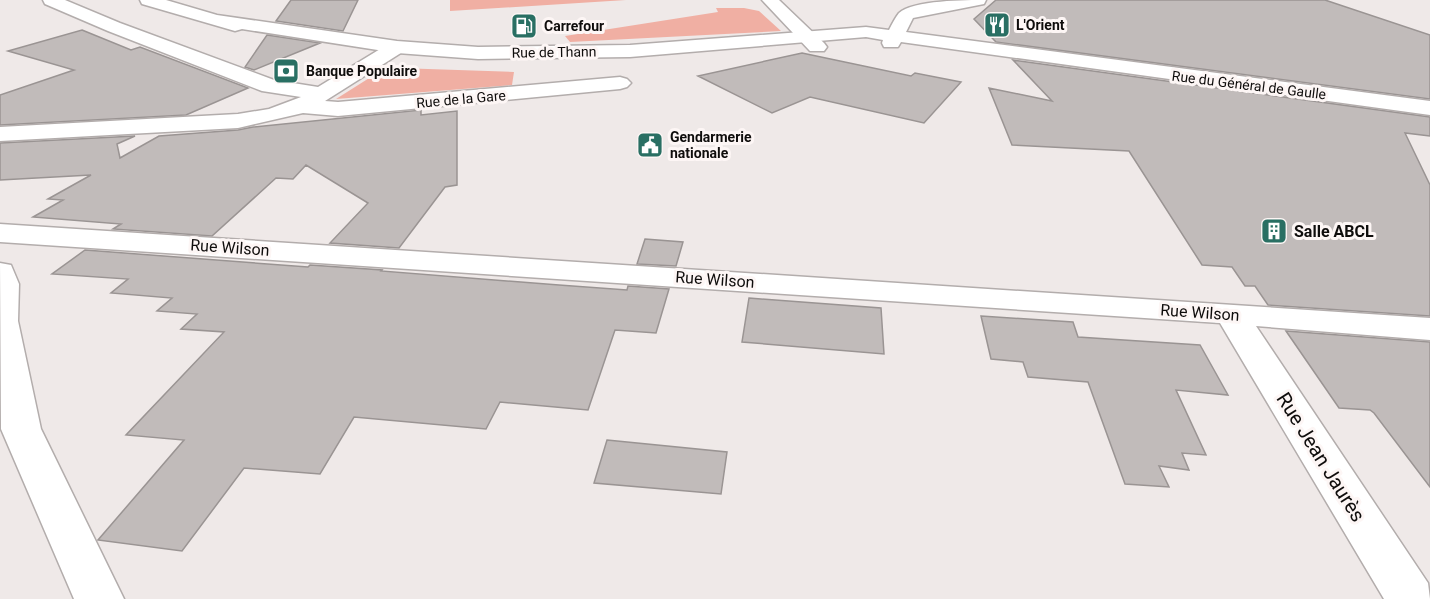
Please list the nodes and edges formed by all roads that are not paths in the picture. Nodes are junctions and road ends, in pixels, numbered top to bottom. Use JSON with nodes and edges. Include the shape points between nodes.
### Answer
{"nodes":[{"id":1,"x":51,"y":0,"type":"edge"},
{"id":2,"x":148,"y":0,"type":"edge"},
{"id":3,"x":771,"y":0,"type":"edge"},
{"id":4,"x":978,"y":0,"type":"edge"},
{"id":5,"x":951,"y":6,"type":"junction"},
{"id":6,"x":215,"y":20,"type":"junction"},
{"id":7,"x":893,"y":39,"type":"junction"},
{"id":8,"x":811,"y":41,"type":"junction"},
{"id":9,"x":938,"y":45,"type":"junction"},
{"id":10,"x":388,"y":53,"type":"junction"},
{"id":11,"x":620,"y":83,"type":"dead end"},
{"id":12,"x":312,"y":100,"type":"junction"},
{"id":13,"x":1430,"y":108,"type":"edge"},
{"id":14,"x":0,"y":134,"type":"edge"},
{"id":15,"x":0,"y":233,"type":"edge"},
{"id":16,"x":0,"y":272,"type":"edge"},
{"id":17,"x":1231,"y":314,"type":"junction"},
{"id":18,"x":1430,"y":329,"type":"edge"},
{"id":19,"x":99,"y":599,"type":"edge"},
{"id":20,"x":1411,"y":599,"type":"edge"}],
"edges":[{"from":1,"to":12,"type":"street"},
{"from":2,"to":6,"type":"street","name":"Rue de Thann"},
{"from":3,"to":8,"type":"street"},
{"from":4,"to":5,"type":"street"},
{"from":5,"to":7,"type":"street","via":[[906,15]]},
{"from":5,"to":9,"type":"street","via":[[943,16],[944,34]]},
{"from":6,"to":10,"type":"street","name":"Rue de Thann"},
{"from":6,"to":10,"type":"street","name":"Rue de Thann","via":[[260,33]]},
{"from":7,"to":8,"type":"street","name":"Rue de Thann"},
{"from":7,"to":9,"type":"street","name":"Rue du Général de Gaulle"},
{"from":8,"to":10,"type":"street","name":"Rue de Thann","via":[[599,65],[467,66]]},
{"from":9,"to":13,"type":"street","name":"Rue du Général de Gaulle","via":[[1036,62],[1068,61]]},
{"from":10,"to":12,"type":"street","name":"Rue de la Gare"},
{"from":11,"to":12,"type":"street","name":"Rue de la Gare","via":[[338,109]]},
{"from":12,"to":14,"type":"street","name":"Rue de la Gare","via":[[272,116],[238,121]]},
{"from":15,"to":17,"type":"street","name":"Rue Wilson"},
{"from":16,"to":19,"type":"street","via":[[1,321],[21,429]]},
{"from":17,"to":18,"type":"street","name":"Rue Wilson"},
{"from":17,"to":20,"type":"street","name":"Rue Jean Jaurès"}]}
